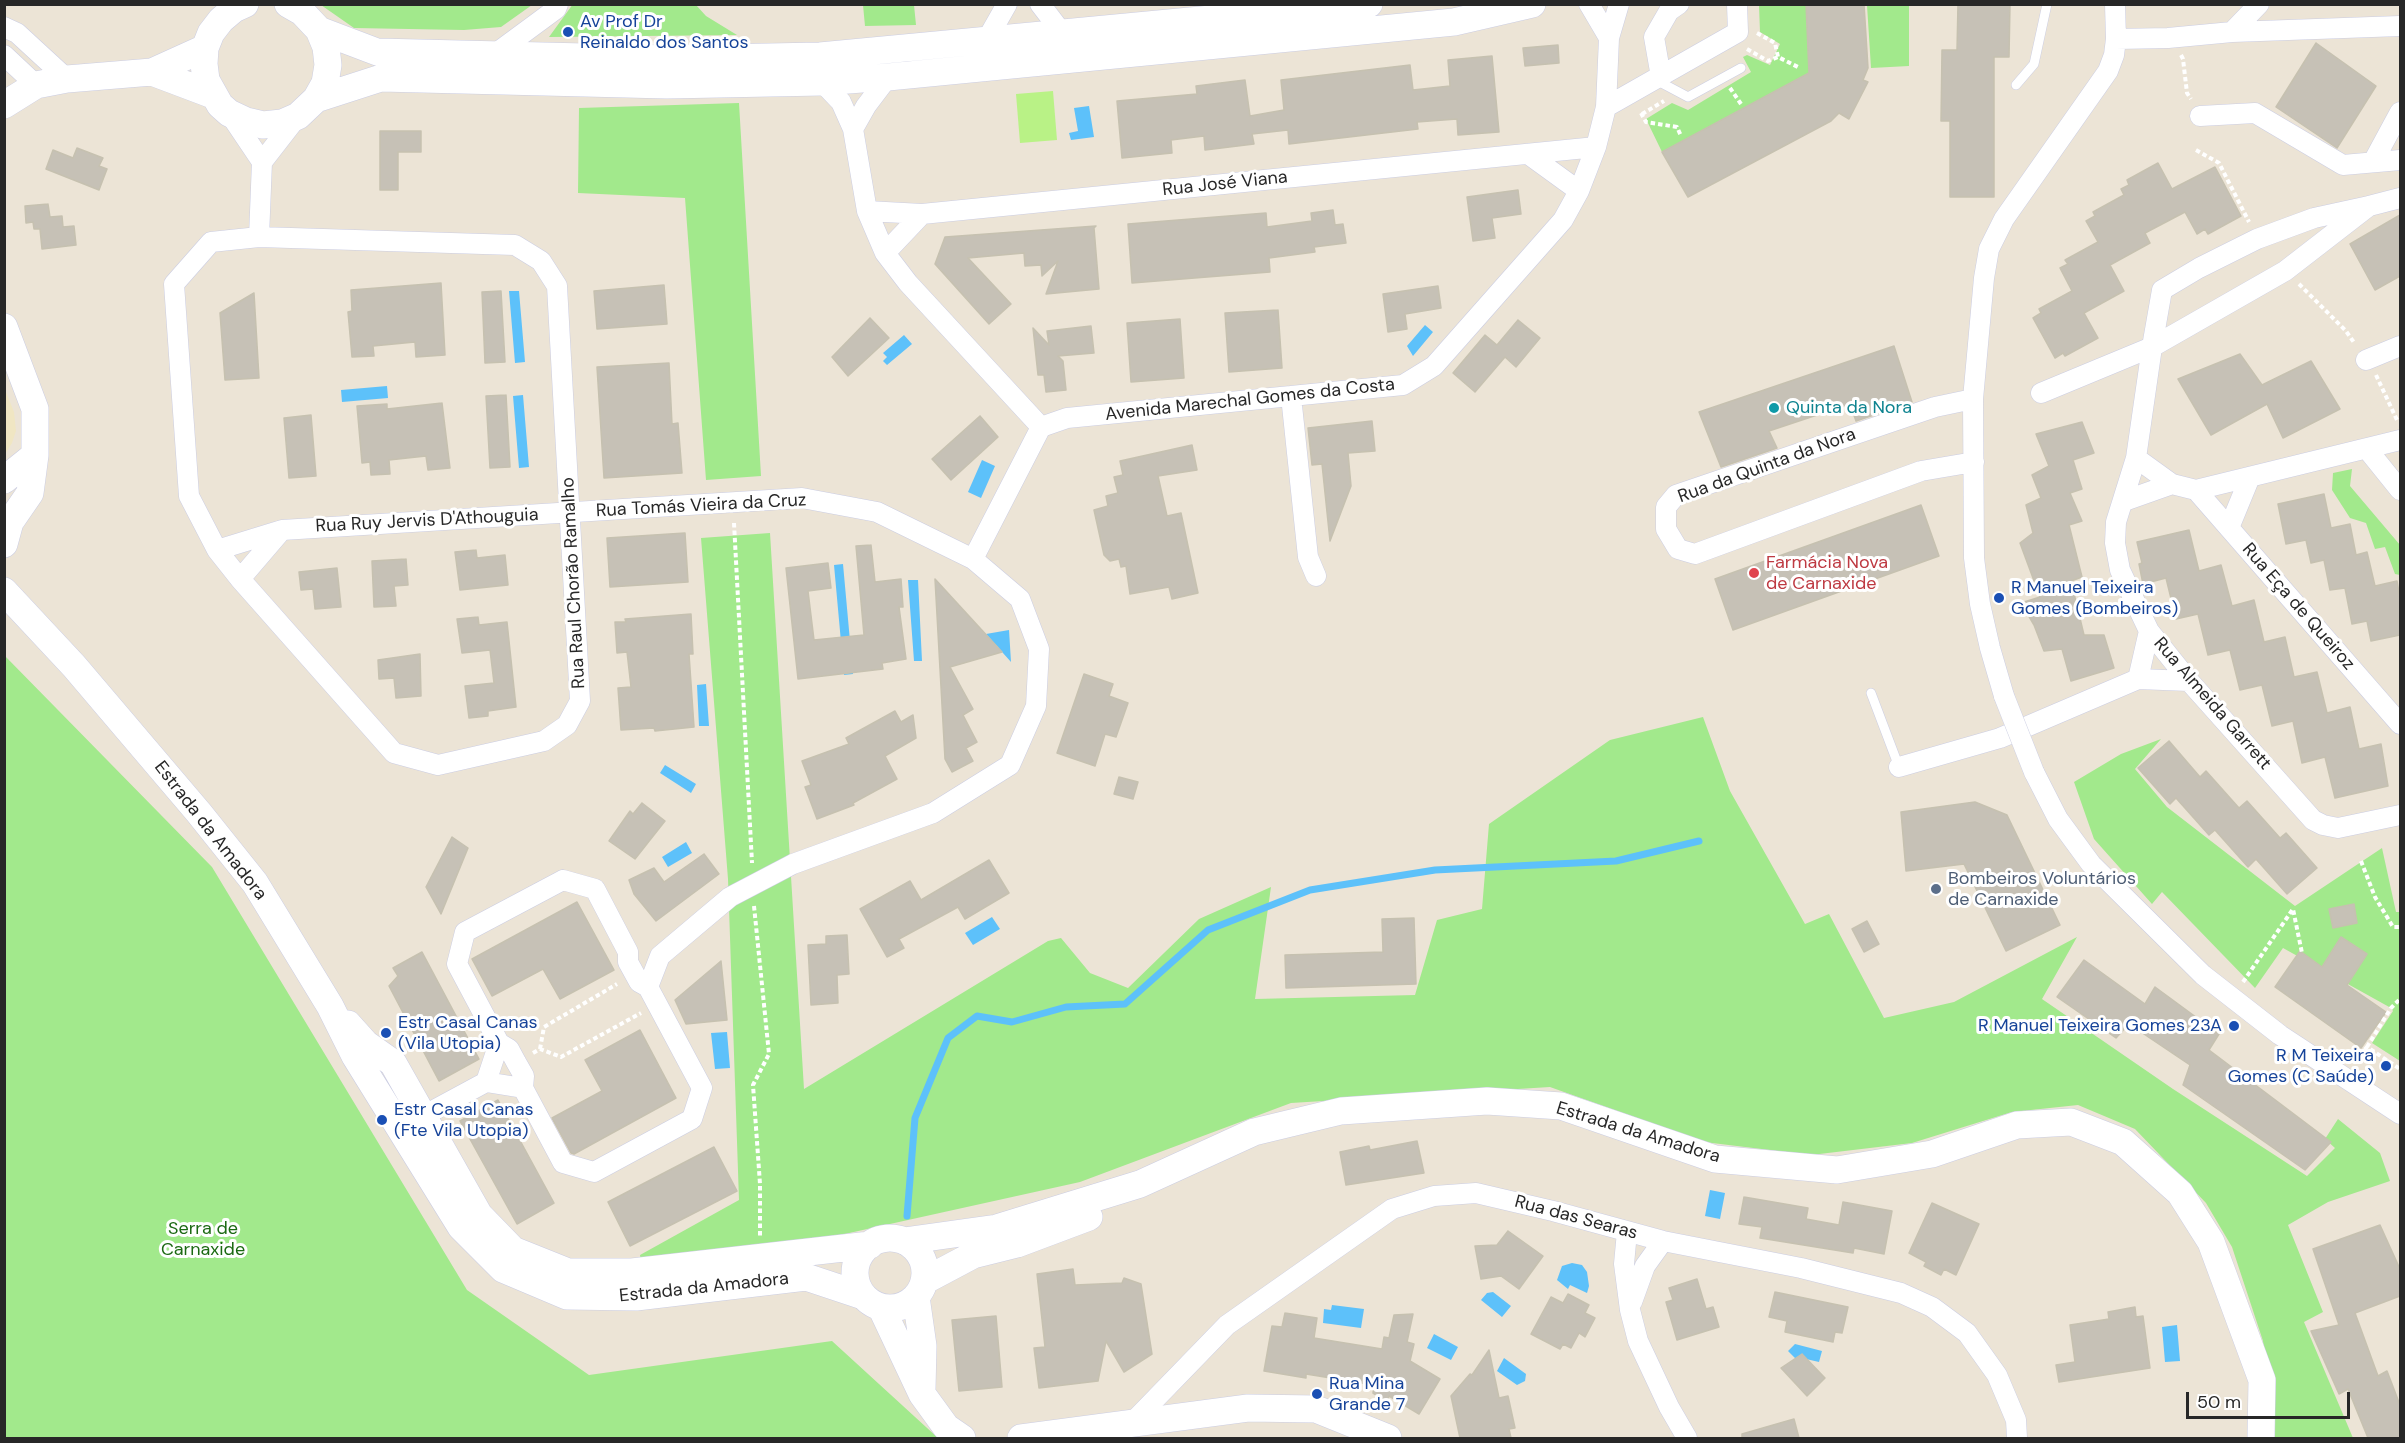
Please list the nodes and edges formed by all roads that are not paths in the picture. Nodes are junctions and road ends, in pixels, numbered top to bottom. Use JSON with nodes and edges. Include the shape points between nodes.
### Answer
{"nodes":[{"id":1,"x":558,"y":4,"type":"edge"},
{"id":2,"x":1007,"y":4,"type":"edge"},
{"id":3,"x":1040,"y":4,"type":"edge"},
{"id":4,"x":1369,"y":4,"type":"edge"},
{"id":5,"x":1532,"y":4,"type":"edge"},
{"id":6,"x":1589,"y":4,"type":"edge"},
{"id":7,"x":1619,"y":4,"type":"edge"},
{"id":8,"x":1679,"y":4,"type":"edge"},
{"id":9,"x":2047,"y":4,"type":"edge"},
{"id":10,"x":2115,"y":4,"type":"edge"},
{"id":11,"x":2259,"y":4,"type":"edge"},
{"id":12,"x":237,"y":6,"type":"edge"},
{"id":13,"x":302,"y":13,"type":"edge"},
{"id":14,"x":1734,"y":22,"type":"edge"},
{"id":15,"x":2400,"y":26,"type":"edge"},
{"id":16,"x":4,"y":27,"type":"edge"},
{"id":17,"x":2232,"y":32,"type":"junction"},
{"id":18,"x":1063,"y":34,"type":"junction"},
{"id":19,"x":1609,"y":38,"type":"junction"},
{"id":20,"x":2116,"y":39,"type":"junction"},
{"id":21,"x":986,"y":41,"type":"junction"},
{"id":22,"x":205,"y":48,"type":"junction"},
{"id":23,"x":495,"y":54,"type":"junction"},
{"id":24,"x":4,"y":55,"type":"edge"},
{"id":25,"x":1741,"y":68,"type":"dead end"},
{"id":26,"x":152,"y":72,"type":"junction"},
{"id":27,"x":888,"y":77,"type":"junction"},
{"id":28,"x":1658,"y":78,"type":"junction"},
{"id":29,"x":67,"y":79,"type":"junction"},
{"id":30,"x":822,"y":82,"type":"junction"},
{"id":31,"x":2016,"y":84,"type":"dead end"},
{"id":32,"x":36,"y":85,"type":"junction"},
{"id":33,"x":221,"y":104,"type":"junction"},
{"id":34,"x":4,"y":105,"type":"edge"},
{"id":35,"x":1606,"y":107,"type":"junction"},
{"id":36,"x":307,"y":108,"type":"junction"},
{"id":37,"x":2400,"y":112,"type":"edge"},
{"id":38,"x":2200,"y":116,"type":"dead end"},
{"id":39,"x":853,"y":129,"type":"junction"},
{"id":40,"x":1596,"y":147,"type":"junction"},
{"id":41,"x":1528,"y":154,"type":"junction"},
{"id":42,"x":2400,"y":160,"type":"edge"},
{"id":43,"x":262,"y":162,"type":"junction"},
{"id":44,"x":2373,"y":162,"type":"junction"},
{"id":45,"x":1579,"y":191,"type":"junction"},
{"id":46,"x":2400,"y":198,"type":"edge"},
{"id":47,"x":2369,"y":206,"type":"junction"},
{"id":48,"x":867,"y":211,"type":"junction"},
{"id":49,"x":922,"y":214,"type":"junction"},
{"id":50,"x":258,"y":237,"type":"junction"},
{"id":51,"x":885,"y":253,"type":"junction"},
{"id":52,"x":4,"y":327,"type":"edge"},
{"id":53,"x":2400,"y":346,"type":"edge"},
{"id":54,"x":2152,"y":347,"type":"junction"},
{"id":55,"x":2366,"y":360,"type":"dead end"},
{"id":56,"x":2041,"y":393,"type":"dead end"},
{"id":57,"x":1291,"y":396,"type":"junction"},
{"id":58,"x":1973,"y":399,"type":"junction"},
{"id":59,"x":1041,"y":427,"type":"junction"},
{"id":60,"x":2400,"y":440,"type":"edge"},
{"id":61,"x":2367,"y":448,"type":"junction"},
{"id":62,"x":35,"y":455,"type":"junction"},
{"id":63,"x":2136,"y":458,"type":"junction"},
{"id":64,"x":1974,"y":462,"type":"junction"},
{"id":65,"x":2250,"y":477,"type":"junction"},
{"id":66,"x":4,"y":480,"type":"edge"},
{"id":67,"x":2172,"y":484,"type":"junction"},
{"id":68,"x":2196,"y":490,"type":"junction"},
{"id":69,"x":2400,"y":490,"type":"edge"},
{"id":70,"x":2124,"y":501,"type":"junction"},
{"id":71,"x":571,"y":512,"type":"junction"},
{"id":72,"x":2229,"y":528,"type":"junction"},
{"id":73,"x":282,"y":530,"type":"junction"},
{"id":74,"x":4,"y":544,"type":"edge"},
{"id":75,"x":217,"y":550,"type":"junction"},
{"id":76,"x":973,"y":559,"type":"junction"},
{"id":77,"x":4,"y":570,"type":"edge"},
{"id":78,"x":1316,"y":576,"type":"dead end"},
{"id":79,"x":240,"y":579,"type":"junction"},
{"id":80,"x":4,"y":591,"type":"edge"},
{"id":81,"x":2149,"y":631,"type":"junction"},
{"id":82,"x":74,"y":666,"type":"junction"},
{"id":83,"x":2138,"y":679,"type":"junction"},
{"id":84,"x":2189,"y":681,"type":"junction"},
{"id":85,"x":1871,"y":693,"type":"dead end"},
{"id":86,"x":2400,"y":724,"type":"edge"},
{"id":87,"x":1899,"y":766,"type":"joint"},
{"id":88,"x":2400,"y":815,"type":"edge"},
{"id":89,"x":628,"y":952,"type":"junction"},
{"id":90,"x":660,"y":956,"type":"junction"},
{"id":91,"x":646,"y":988,"type":"junction"},
{"id":92,"x":330,"y":1006,"type":"junction"},
{"id":93,"x":499,"y":1043,"type":"junction"},
{"id":94,"x":367,"y":1075,"type":"junction"},
{"id":95,"x":486,"y":1082,"type":"junction"},
{"id":96,"x":523,"y":1088,"type":"junction"},
{"id":97,"x":2400,"y":1114,"type":"edge"},
{"id":98,"x":423,"y":1116,"type":"junction"},
{"id":99,"x":434,"y":1183,"type":"junction"},
{"id":100,"x":1140,"y":1184,"type":"junction"},
{"id":101,"x":1627,"y":1232,"type":"junction"},
{"id":102,"x":904,"y":1241,"type":"junction"},
{"id":103,"x":1663,"y":1241,"type":"junction"},
{"id":104,"x":870,"y":1245,"type":"junction"},
{"id":105,"x":920,"y":1289,"type":"junction"},
{"id":106,"x":872,"y":1301,"type":"junction"},
{"id":107,"x":1629,"y":1310,"type":"junction"},
{"id":108,"x":922,"y":1394,"type":"junction"},
{"id":109,"x":1130,"y":1425,"type":"junction"},
{"id":110,"x":962,"y":1438,"type":"edge"},
{"id":111,"x":1021,"y":1438,"type":"edge"},
{"id":112,"x":1388,"y":1438,"type":"edge"},
{"id":113,"x":1687,"y":1438,"type":"edge"},
{"id":114,"x":2017,"y":1438,"type":"edge"},
{"id":115,"x":2261,"y":1438,"type":"edge"}],
"edges":[{"from":1,"to":23,"type":"street"},
{"from":2,"to":21,"type":"street"},
{"from":3,"to":18,"type":"street"},
{"from":4,"to":18,"type":"street"},
{"from":5,"to":27,"type":"street","via":[[1454,22]]},
{"from":6,"to":19,"type":"street"},
{"from":7,"to":19,"type":"street","name":"Avenida Marechal Gomes da Costa"},
{"from":8,"to":28,"type":"street","via":[[1669,11],[1654,38]]},
{"from":9,"to":31,"type":"lane","via":[[2034,64]]},
{"from":10,"to":20,"type":"street"},
{"from":11,"to":17,"type":"street"},
{"from":12,"to":22,"type":"street","via":[[216,26]]},
{"from":13,"to":23,"type":"street","via":[[377,52]]},
{"from":13,"to":36,"type":"street","via":[[326,47],[328,65],[325,83]]},
{"from":14,"to":28,"type":"street"},
{"from":15,"to":17,"type":"street"},
{"from":16,"to":29,"type":"street","via":[[17,33]]},
{"from":17,"to":20,"type":"street"},
{"from":18,"to":21,"type":"street"},
{"from":19,"to":35,"type":"street","name":"Avenida Marechal Gomes da Costa"},
{"from":20,"to":58,"type":"street","via":[[2108,71],[2015,203],[1989,249]]},
{"from":21,"to":23,"type":"street","via":[[820,56],[667,59]]},
{"from":22,"to":26,"type":"street"},
{"from":22,"to":33,"type":"street","via":[[206,80]]},
{"from":24,"to":32,"type":"street"},
{"from":25,"to":28,"type":"lane","via":[[1688,97]]},
{"from":26,"to":29,"type":"street"},
{"from":26,"to":33,"type":"street"},
{"from":27,"to":30,"type":"street"},
{"from":27,"to":39,"type":"street"},
{"from":28,"to":35,"type":"street"},
{"from":29,"to":32,"type":"street"},
{"from":30,"to":36,"type":"street","via":[[667,85],[381,78]]},
{"from":30,"to":39,"type":"street","via":[[841,102]]},
{"from":32,"to":34,"type":"street"},
{"from":33,"to":36,"type":"street","via":[[246,122],[263,125],[282,123]]},
{"from":33,"to":43,"type":"street"},
{"from":35,"to":40,"type":"street","name":"Avenida Marechal Gomes da Costa"},
{"from":36,"to":43,"type":"street"},
{"from":37,"to":44,"type":"street"},
{"from":38,"to":44,"type":"street","via":[[2255,113],[2343,165]]},
{"from":39,"to":48,"type":"street"},
{"from":40,"to":41,"type":"street","name":"Rua José Viana"},
{"from":40,"to":45,"type":"street","name":"Avenida Marechal Gomes da Costa"},
{"from":41,"to":45,"type":"street"},
{"from":41,"to":49,"type":"street","name":"Rua José Viana"},
{"from":42,"to":44,"type":"street"},
{"from":43,"to":50,"type":"street"},
{"from":45,"to":57,"type":"street","name":"Avenida Marechal Gomes da Costa","via":[[1563,219],[1434,366],[1404,385]]},
{"from":46,"to":47,"type":"street"},
{"from":47,"to":54,"type":"street","via":[[2285,271]]},
{"from":47,"to":54,"type":"street","name":"Rua Almeida Garrett","via":[[2314,218],[2258,239],[2162,290]]},
{"from":48,"to":49,"type":"street","name":"Rua José Viana"},
{"from":48,"to":51,"type":"street"},
{"from":49,"to":51,"type":"street"},
{"from":50,"to":71,"type":"street","name":"Rua Raul Chorão Ramalho","via":[[515,245],[541,261],[557,286]]},
{"from":50,"to":75,"type":"street","name":"Rua Raul Chorão Ramalho","via":[[211,242],[174,284],[189,496]]},
{"from":51,"to":59,"type":"street"},
{"from":52,"to":62,"type":"street","via":[[35,409]]},
{"from":53,"to":55,"type":"street"},
{"from":54,"to":56,"type":"street"},
{"from":54,"to":63,"type":"street","name":"Rua Almeida Garrett"},
{"from":57,"to":59,"type":"street","name":"Avenida Marechal Gomes da Costa","via":[[1067,418]]},
{"from":57,"to":78,"type":"street","via":[[1308,557]]},
{"from":58,"to":64,"type":"street"},
{"from":58,"to":64,"type":"street","name":"Rua da Quinta da Nora","via":[[1935,407],[1676,495],[1666,507],[1666,529],[1678,549],[1695,554],[1921,471]]},
{"from":59,"to":76,"type":"street"},
{"from":60,"to":61,"type":"street"},
{"from":61,"to":65,"type":"street"},
{"from":61,"to":69,"type":"street"},
{"from":62,"to":66,"type":"street"},
{"from":62,"to":74,"type":"street","via":[[30,493],[10,522]]},
{"from":63,"to":67,"type":"street"},
{"from":63,"to":70,"type":"street","name":"Rua Almeida Garrett"},
{"from":64,"to":97,"type":"street","bridge":true,"via":[[1974,558],[1990,648],[2034,772],[2058,819],[2091,864],[2203,975],[2280,1035]]},
{"from":65,"to":68,"type":"street"},
{"from":65,"to":72,"type":"street"},
{"from":67,"to":68,"type":"street"},
{"from":67,"to":70,"type":"street"},
{"from":68,"to":72,"type":"street","name":"Rua Eça de Queiroz"},
{"from":70,"to":81,"type":"street","name":"Rua Almeida Garrett","via":[[2116,522],[2120,570]]},
{"from":71,"to":73,"type":"street","name":"Rua Ruy Jervis D'Athouguia"},
{"from":71,"to":76,"type":"street","name":"Rua Tomás Vieira da Cruz","via":[[802,498],[877,512]]},
{"from":71,"to":79,"type":"street","name":"Rua Raul Chorão Ramalho","via":[[580,701],[567,725],[544,741],[438,765],[394,753]]},
{"from":72,"to":86,"type":"street","name":"Rua Eça de Queiroz"},
{"from":73,"to":75,"type":"street","name":"Rua Ruy Jervis D'Athouguia"},
{"from":73,"to":79,"type":"street"},
{"from":75,"to":79,"type":"street","name":"Rua Raul Chorão Ramalho"},
{"from":76,"to":90,"type":"street","name":"Rua Tomás Vieira da Cruz","via":[[1020,598],[1039,649],[1035,706],[1010,765],[933,813],[792,864],[730,897]]},
{"from":77,"to":82,"type":"street","name":"Estrada da Amadora"},
{"from":80,"to":82,"type":"street","name":"Estrada da Amadora"},
{"from":81,"to":83,"type":"street"},
{"from":81,"to":84,"type":"street","name":"Rua Almeida Garrett"},
{"from":82,"to":92,"type":"street","name":"Estrada da Amadora","via":[[255,883]]},
{"from":83,"to":84,"type":"street"},
{"from":83,"to":87,"type":"street","via":[[2000,738]]},
{"from":84,"to":88,"type":"street","name":"Rua Almeida Garrett","via":[[2313,820],[2338,828]]},
{"from":85,"to":87,"type":"lane"},
{"from":89,"to":90,"type":"street"},
{"from":89,"to":91,"type":"street","via":[[628,962]]},
{"from":89,"to":93,"type":"street","via":[[595,889],[563,880],[465,932],[457,964]]},
{"from":90,"to":91,"type":"street"},
{"from":91,"to":96,"type":"street","via":[[702,1088],[692,1119],[594,1172],[564,1163]]},
{"from":92,"to":94,"type":"street","name":"Estrada da Amadora"},
{"from":92,"to":98,"type":"street","name":"Estrada da Amadora","via":[[366,1044],[393,1063]]},
{"from":93,"to":95,"type":"street"},
{"from":93,"to":96,"type":"street","via":[[509,1049],[524,1076]]},
{"from":94,"to":98,"type":"street","via":[[387,1085],[405,1114]]},
{"from":94,"to":99,"type":"street","name":"Estrada da Amadora"},
{"from":95,"to":96,"type":"street"},
{"from":95,"to":98,"type":"street"},
{"from":98,"to":99,"type":"street","via":[[418,1136],[432,1159]]},
{"from":98,"to":104,"type":"street","name":"Estrada da Amadora","via":[[479,1215],[513,1251],[568,1272],[632,1272]]},
{"from":99,"to":106,"type":"street","name":"Estrada da Amadora","via":[[461,1227],[504,1269],[567,1296],[636,1297],[806,1277]]},
{"from":100,"to":102,"type":"street","name":"Estrada da Amadora","via":[[997,1228]]},
{"from":100,"to":105,"type":"street","name":"Estrada da Amadora","via":[[1093,1215],[1017,1244],[973,1255]]},
{"from":100,"to":115,"type":"street","name":"Estrada da Amadora","via":[[1254,1132],[1341,1111],[1488,1101],[1561,1106],[1715,1159],[1837,1170],[1932,1154],[2018,1125],[2071,1122],[2123,1142],[2180,1192],[2211,1242],[2262,1380]]},
{"from":101,"to":103,"type":"street","name":"Rua das Searas"},
{"from":101,"to":107,"type":"street","via":[[1624,1264]]},
{"from":101,"to":109,"type":"street","name":"Rua das Searas","via":[[1476,1193],[1434,1196],[1392,1209],[1227,1325]]},
{"from":102,"to":104,"type":"street","via":[[881,1239]]},
{"from":102,"to":105,"type":"street","via":[[914,1248],[925,1269]]},
{"from":103,"to":107,"type":"street","via":[[1645,1266]]},
{"from":103,"to":114,"type":"street","name":"Rua das Searas","via":[[1812,1271],[1901,1293],[1932,1307],[1967,1333],[1997,1375],[2016,1420]]},
{"from":104,"to":106,"type":"street","via":[[862,1253],[855,1274]]},
{"from":105,"to":106,"type":"street","via":[[900,1307]]},
{"from":105,"to":108,"type":"street"},
{"from":106,"to":108,"type":"street"},
{"from":107,"to":113,"type":"street","via":[[1638,1341]]},
{"from":108,"to":110,"type":"street","via":[[946,1427]]},
{"from":109,"to":111,"type":"street"},
{"from":109,"to":112,"type":"street","via":[[1248,1408],[1316,1409]]}]}
